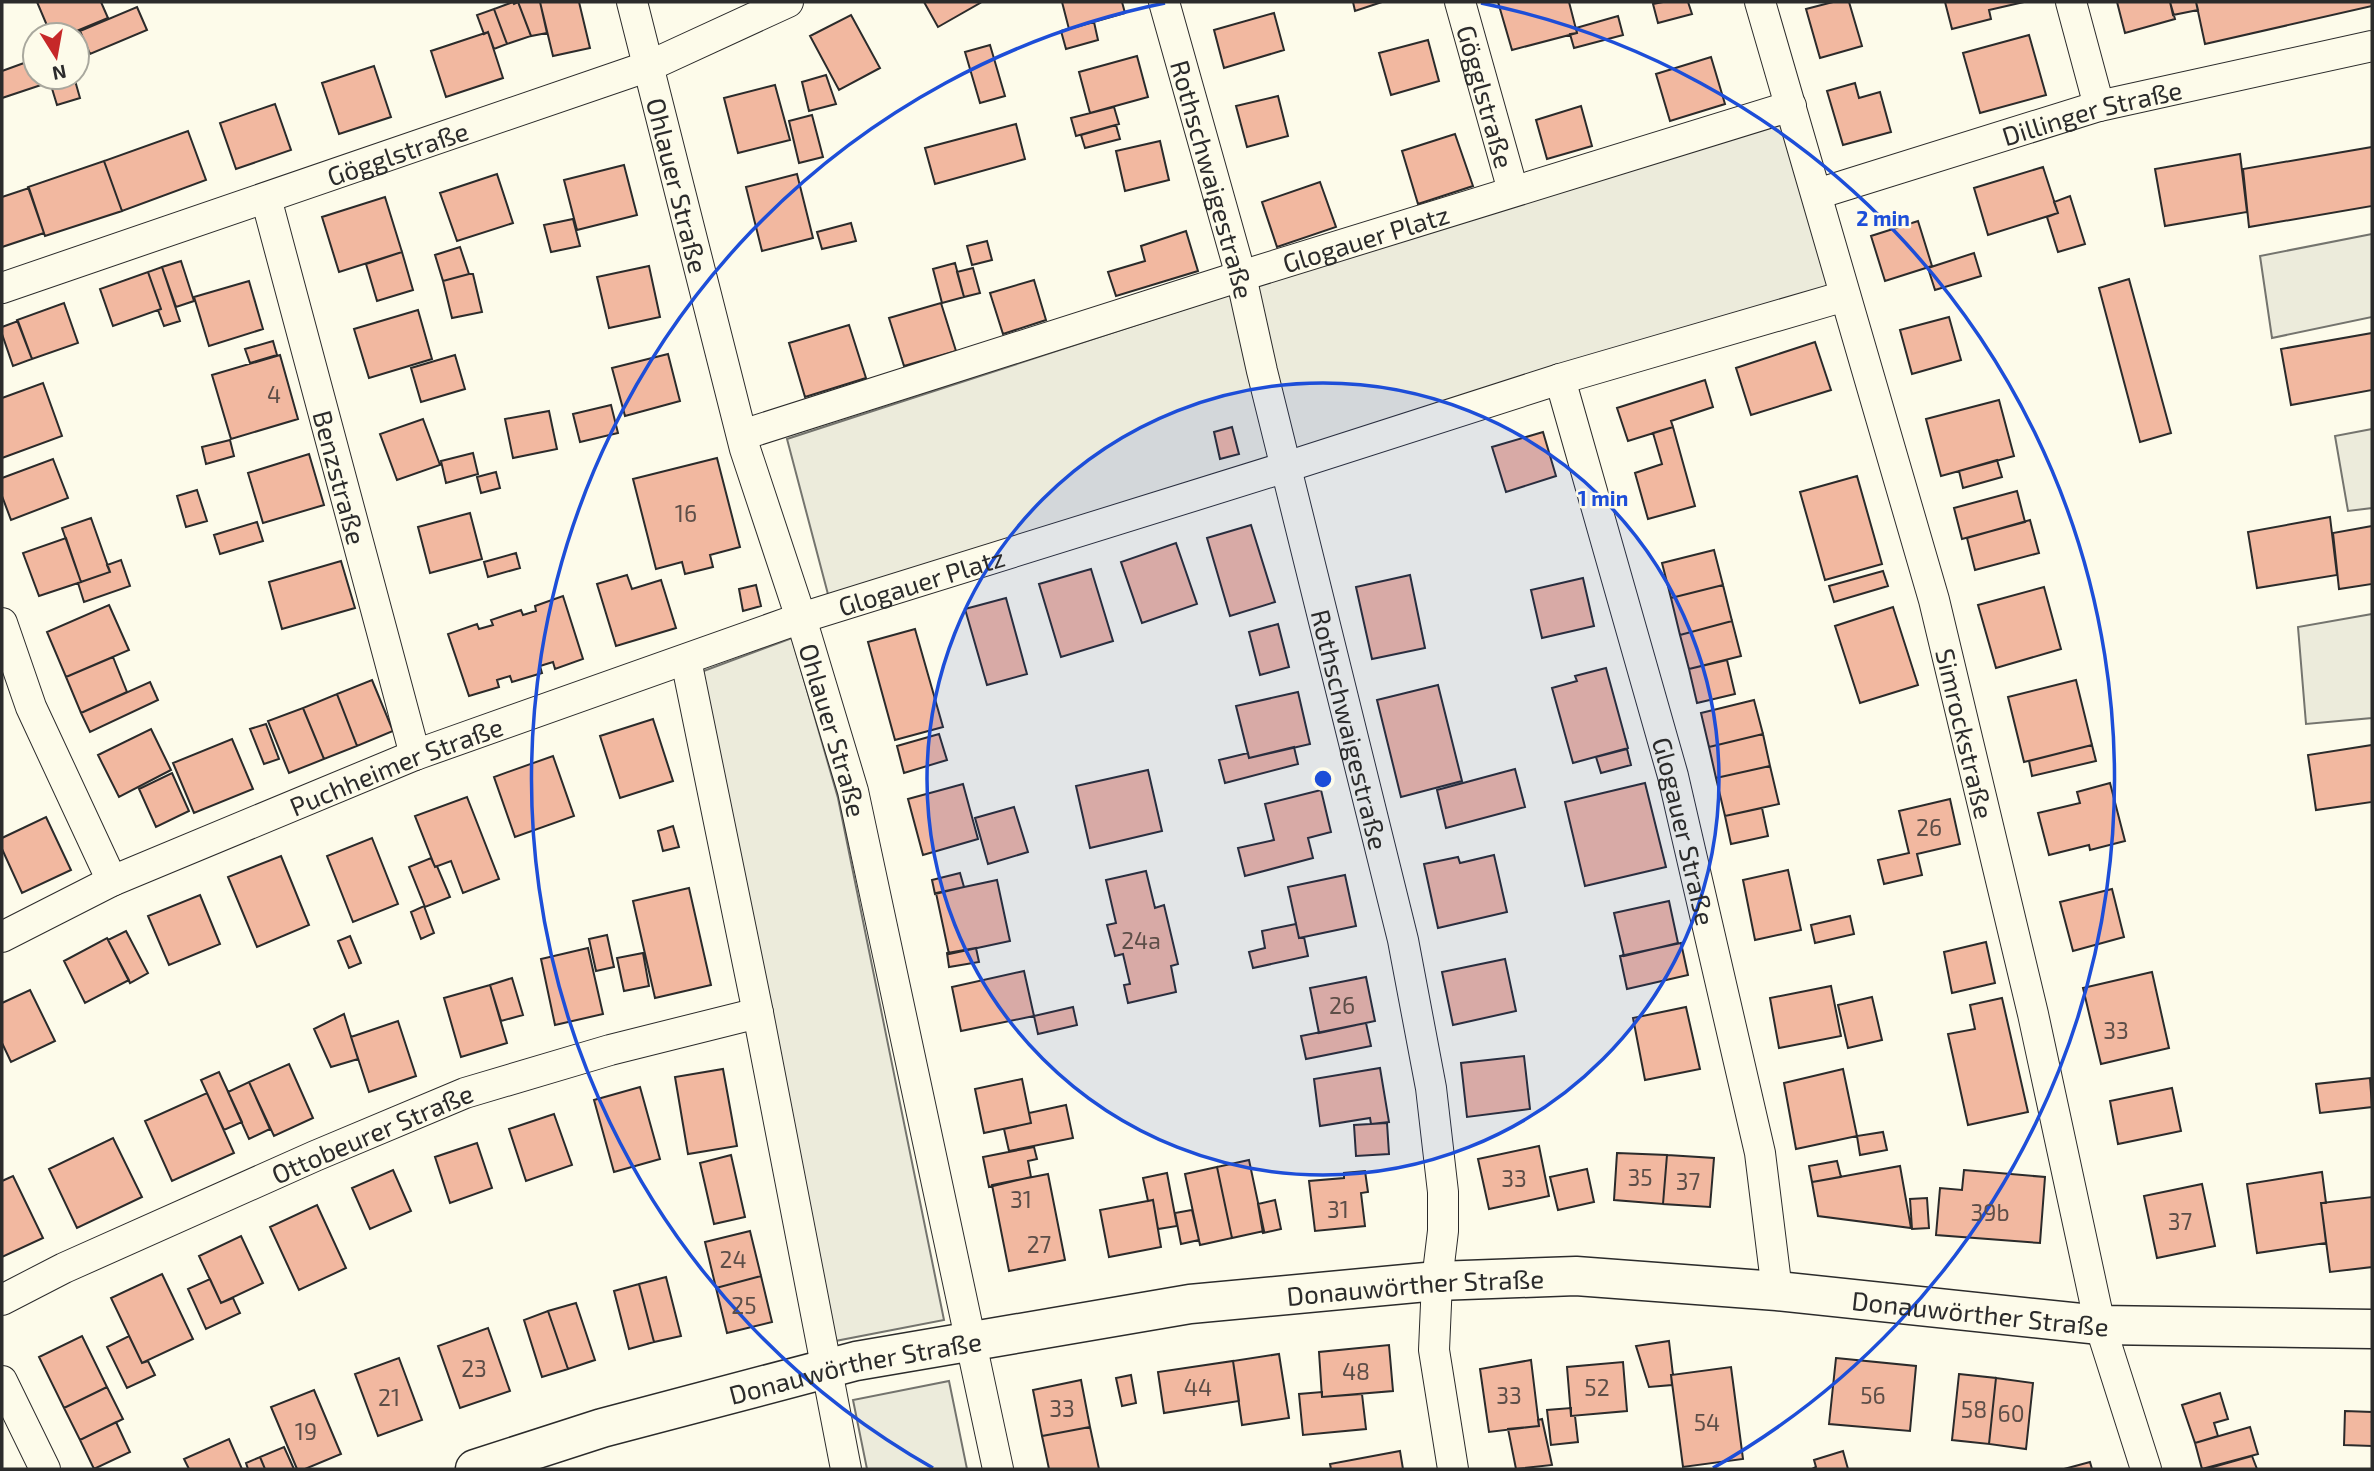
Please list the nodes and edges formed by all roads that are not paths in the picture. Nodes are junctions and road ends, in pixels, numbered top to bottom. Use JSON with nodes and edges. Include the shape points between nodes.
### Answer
{"nodes":[{"id":1,"x":632,"y":2,"type":"edge"},
{"id":2,"x":788,"y":2,"type":"edge"},
{"id":3,"x":1164,"y":2,"type":"edge"},
{"id":4,"x":1460,"y":2,"type":"edge"},
{"id":5,"x":1760,"y":2,"type":"edge"},
{"id":6,"x":2071,"y":2,"type":"edge"},
{"id":7,"x":2372,"y":46,"type":"edge"},
{"id":8,"x":649,"y":66,"type":"junction"},
{"id":9,"x":1791,"y":106,"type":"junction"},
{"id":10,"x":2099,"y":107,"type":"junction"},
{"id":11,"x":1513,"y":191,"type":"junction"},
{"id":12,"x":1817,"y":194,"type":"junction"},
{"id":13,"x":266,"y":198,"type":"junction"},
{"id":14,"x":1241,"y":276,"type":"junction"},
{"id":15,"x":2,"y":288,"type":"edge"},
{"id":16,"x":1845,"y":296,"type":"junction"},
{"id":17,"x":1560,"y":379,"type":"junction"},
{"id":18,"x":742,"y":435,"type":"junction"},
{"id":19,"x":1286,"y":467,"type":"junction"},
{"id":20,"x":801,"y":618,"type":"junction"},
{"id":21,"x":2,"y":623,"type":"edge"},
{"id":22,"x":686,"y":660,"type":"junction"},
{"id":23,"x":415,"y":755,"type":"junction"},
{"id":24,"x":112,"y":881,"type":"junction"},
{"id":25,"x":2,"y":937,"type":"edge"},
{"id":26,"x":758,"y":1013,"type":"junction"},
{"id":27,"x":1437,"y":1281,"type":"junction"},
{"id":28,"x":1777,"y":1291,"type":"junction"},
{"id":29,"x":2,"y":1300,"type":"edge"},
{"id":30,"x":2100,"y":1325,"type":"junction"},
{"id":31,"x":2372,"y":1329,"type":"edge"},
{"id":32,"x":972,"y":1340,"type":"junction"},
{"id":33,"x":827,"y":1370,"type":"junction"},
{"id":34,"x":2,"y":1381,"type":"edge"},
{"id":35,"x":45,"y":1469,"type":"edge"},
{"id":36,"x":475,"y":1469,"type":"edge"},
{"id":37,"x":846,"y":1469,"type":"edge"},
{"id":38,"x":998,"y":1469,"type":"edge"},
{"id":39,"x":1453,"y":1469,"type":"edge"},
{"id":40,"x":2146,"y":1469,"type":"edge"}],
"edges":[{"from":1,"to":8,"type":"street","name":"Ohlauer Straße"},
{"from":2,"to":8,"type":"street","name":"Gögglstraße"},
{"from":3,"to":14,"type":"street","name":"Rothschwaigestraße"},
{"from":4,"to":11,"type":"street","name":"Gögglstraße"},
{"from":5,"to":9,"type":"street","name":"Simrockstraße"},
{"from":6,"to":10,"type":"street"},
{"from":7,"to":10,"type":"street","name":"Dillinger Straße"},
{"from":8,"to":13,"type":"street","name":"Gögglstraße"},
{"from":8,"to":18,"type":"street","name":"Ohlauer Straße"},
{"from":9,"to":11,"type":"street","name":"Glogauer Platz"},
{"from":9,"to":12,"type":"street","name":"Simrockstraße"},
{"from":10,"to":12,"type":"street","name":"Dillinger Straße"},
{"from":11,"to":14,"type":"street","name":"Glogauer Platz"},
{"from":12,"to":16,"type":"street","name":"Simrockstraße"},
{"from":13,"to":15,"type":"street","name":"Gögglstraße"},
{"from":13,"to":23,"type":"street","name":"Benzstraße"},
{"from":14,"to":18,"type":"street","name":"Glogauer Platz"},
{"from":14,"to":19,"type":"street","name":"Rothschwaigestraße"},
{"from":16,"to":17,"type":"street","name":"Glogauer Platz"},
{"from":16,"to":30,"type":"street","name":"Simrockstraße","via":[[1934,600],[2033,1014]]},
{"from":17,"to":19,"type":"street","name":"Glogauer Platz"},
{"from":17,"to":28,"type":"street","name":"Glogauer Straße","via":[[1673,776],[1760,1153]]},
{"from":18,"to":20,"type":"street","name":"Ohlauer Straße"},
{"from":19,"to":20,"type":"street","name":"Glogauer Platz"},
{"from":19,"to":27,"type":"street","name":"Rothschwaigestraße","via":[[1404,940],[1429,1075],[1443,1192]]},
{"from":20,"to":22,"type":"street","name":"Puchheimer Straße"},
{"from":20,"to":32,"type":"street","name":"Ohlauer Straße","via":[[853,791]]},
{"from":21,"to":24,"type":"street","via":[[31,707]]},
{"from":22,"to":23,"type":"street","name":"Puchheimer Straße"},
{"from":22,"to":26,"type":"street"},
{"from":23,"to":24,"type":"street","name":"Puchheimer Straße"},
{"from":24,"to":25,"type":"street","name":"Puchheimer Straße"},
{"from":26,"to":29,"type":"street","name":"Ottobeurer Straße","via":[[466,1093],[315,1156]]},
{"from":26,"to":33,"type":"street"},
{"from":27,"to":28,"type":"street","name":"Donauwörther Straße","via":[[1576,1276]]},
{"from":27,"to":32,"type":"street","name":"Donauwörther Straße","via":[[1190,1304]]},
{"from":27,"to":39,"type":"street","name":"Rothschwaigestraße","via":[[1434,1350]]},
{"from":28,"to":30,"type":"street","name":"Donauwörther Straße"},
{"from":30,"to":31,"type":"street","name":"Donauwörther Straße"},
{"from":30,"to":40,"type":"street","name":"Simrockstraße"},
{"from":32,"to":33,"type":"street","name":"Donauwörther Straße"},
{"from":32,"to":38,"type":"street","name":"Ohlauer Straße"},
{"from":33,"to":36,"type":"street","name":"Donauwörther Straße","via":[[602,1428]]},
{"from":33,"to":37,"type":"street"},
{"from":34,"to":35,"type":"street"}]}
